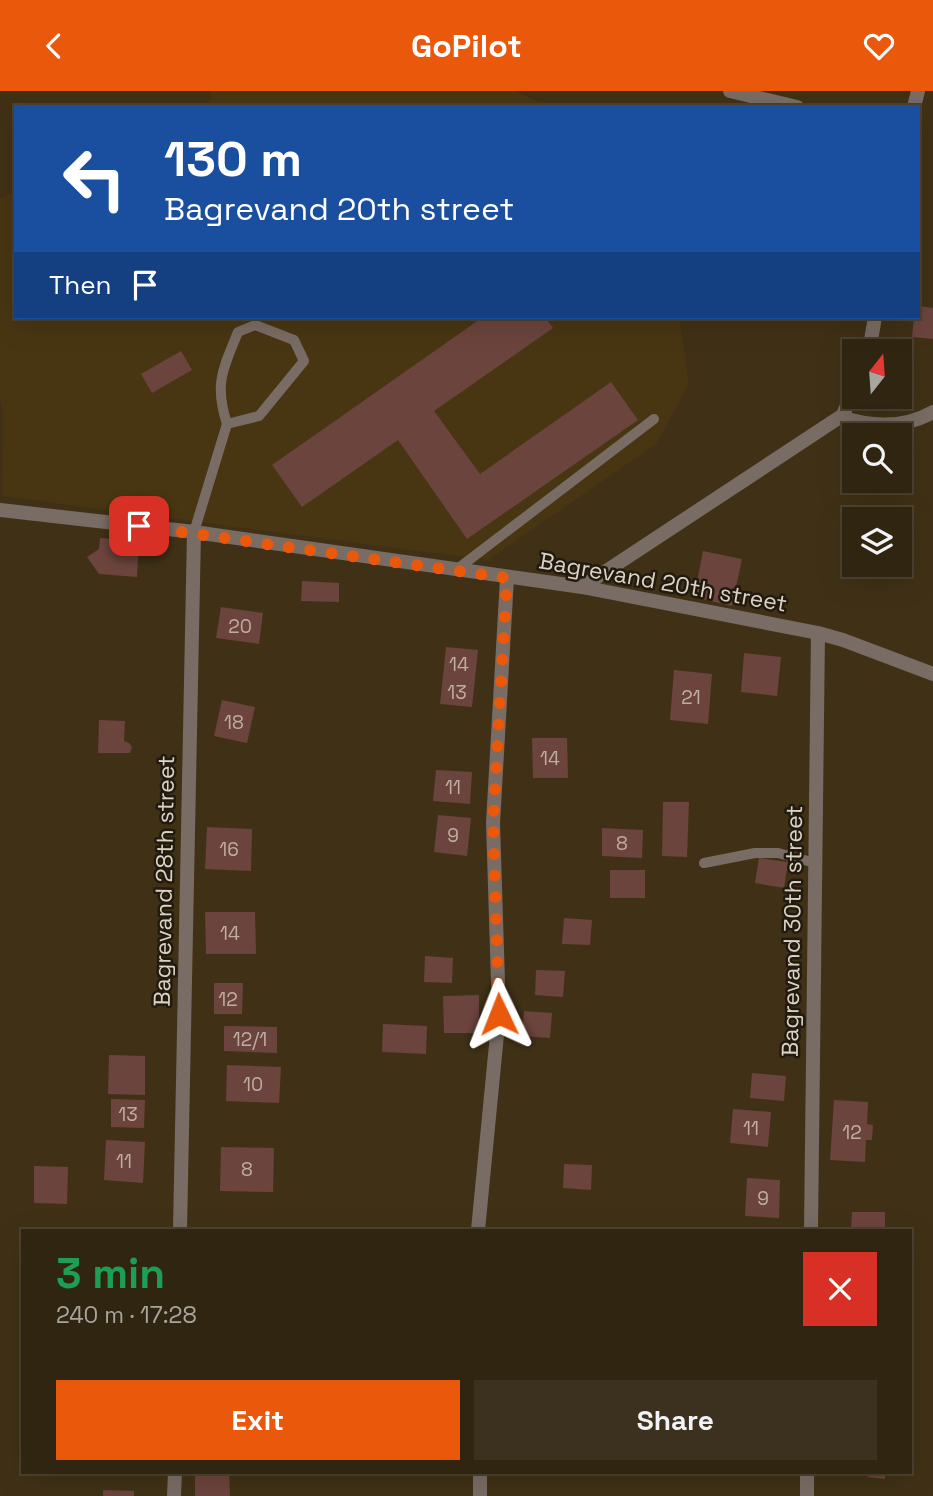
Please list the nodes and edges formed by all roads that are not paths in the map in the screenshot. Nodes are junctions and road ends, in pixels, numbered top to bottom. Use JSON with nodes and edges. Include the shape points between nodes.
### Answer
{"nodes":[{"id":1,"x":730,"y":91,"type":"edge"},
{"id":2,"x":789,"y":105,"type":"edge"},
{"id":3,"x":875,"y":319,"type":"edge"},
{"id":4,"x":871,"y":339,"type":"edge"},
{"id":5,"x":846,"y":409,"type":"edge"},
{"id":6,"x":933,"y":412,"type":"edge"},
{"id":7,"x":840,"y":417,"type":"junction"},
{"id":8,"x":654,"y":419,"type":"dead end"},
{"id":9,"x":227,"y":424,"type":"junction"},
{"id":10,"x":0,"y":510,"type":"edge"},
{"id":11,"x":194,"y":533,"type":"junction"},
{"id":12,"x":456,"y":570,"type":"junction"},
{"id":13,"x":507,"y":578,"type":"junction"},
{"id":14,"x":582,"y":587,"type":"junction"},
{"id":15,"x":818,"y":633,"type":"junction"},
{"id":16,"x":933,"y":674,"type":"edge"},
{"id":17,"x":704,"y":863,"type":"dead end"},
{"id":18,"x":815,"y":863,"type":"junction"},
{"id":19,"x":180,"y":1229,"type":"edge"},
{"id":20,"x":478,"y":1229,"type":"edge"},
{"id":21,"x":811,"y":1229,"type":"edge"},
{"id":22,"x":175,"y":1474,"type":"edge"},
{"id":23,"x":480,"y":1474,"type":"edge"},
{"id":24,"x":807,"y":1474,"type":"edge"},
{"id":25,"x":174,"y":1496,"type":"edge"},
{"id":26,"x":480,"y":1496,"type":"edge"},
{"id":27,"x":807,"y":1496,"type":"edge"}],
"edges":[{"from":1,"to":2,"type":"street"},
{"from":3,"to":4,"type":"street"},
{"from":5,"to":7,"type":"street"},
{"from":6,"to":7,"type":"street","via":[[895,425],[865,425]]},
{"from":7,"to":14,"type":"street"},
{"from":8,"to":12,"type":"lane"},
{"from":9,"to":9,"type":"lane","via":[[220,403],[221,374],[238,332],[256,325],[294,339],[304,361],[259,417]]},
{"from":9,"to":11,"type":"lane"},
{"from":10,"to":11,"type":"street","name":"Bagrevand 20th street"},
{"from":11,"to":12,"type":"street","name":"Bagrevand 20th street"},
{"from":11,"to":19,"type":"street","name":"Bagrevand 28th street"},
{"from":12,"to":13,"type":"street","name":"Bagrevand 20th street"},
{"from":13,"to":14,"type":"street","name":"Bagrevand 20th street"},
{"from":13,"to":20,"type":"street","via":[[493,823],[499,1014]]},
{"from":14,"to":15,"type":"street","name":"Bagrevand 20th street"},
{"from":15,"to":16,"type":"street","name":"Bagrevand 20th street"},
{"from":15,"to":18,"type":"street","name":"Bagrevand 30th street"},
{"from":17,"to":18,"type":"lane","via":[[755,853],[778,853]]},
{"from":18,"to":21,"type":"street","name":"Bagrevand 30th street"},
{"from":22,"to":25,"type":"street"},
{"from":23,"to":26,"type":"street"},
{"from":24,"to":27,"type":"street"}]}
